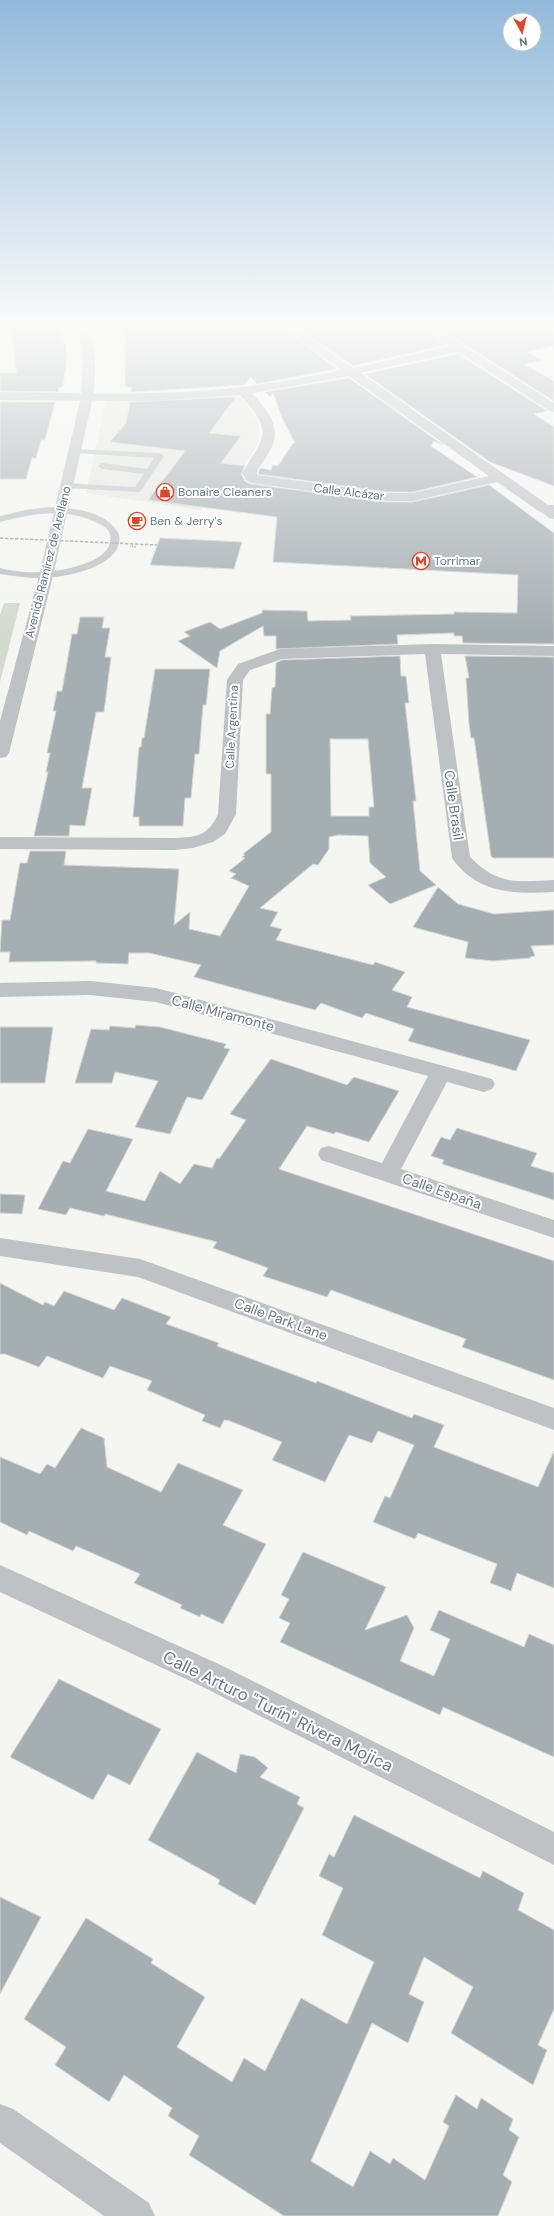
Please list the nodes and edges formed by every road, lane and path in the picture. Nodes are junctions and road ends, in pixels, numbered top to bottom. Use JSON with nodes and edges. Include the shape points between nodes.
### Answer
{"nodes":[{"id":1,"x":80,"y":427,"type":"edge"},
{"id":2,"x":269,"y":427,"type":"edge"},
{"id":3,"x":430,"y":427,"type":"edge"},
{"id":4,"x":75,"y":451,"type":"junction"},
{"id":5,"x":102,"y":466,"type":"dead end"},
{"id":6,"x":149,"y":472,"type":"junction"},
{"id":7,"x":500,"y":477,"type":"junction"},
{"id":8,"x":67,"y":485,"type":"junction"},
{"id":9,"x":62,"y":510,"type":"junction"},
{"id":10,"x":551,"y":511,"type":"edge"},
{"id":11,"x":0,"y":519,"type":"edge"},
{"id":12,"x":0,"y":571,"type":"edge"},
{"id":13,"x":46,"y":575,"type":"junction"},
{"id":14,"x":432,"y":649,"type":"junction"},
{"id":15,"x":554,"y":650,"type":"edge"},
{"id":16,"x":0,"y":753,"type":"edge"},
{"id":17,"x":0,"y":843,"type":"edge"},
{"id":18,"x":554,"y":886,"type":"edge"},
{"id":19,"x":0,"y":990,"type":"edge"},
{"id":20,"x":441,"y":1073,"type":"junction"},
{"id":21,"x":484,"y":1084,"type":"dead end"},
{"id":22,"x":329,"y":1154,"type":"dead end"},
{"id":23,"x":388,"y":1173,"type":"junction"},
{"id":24,"x":554,"y":1229,"type":"edge"},
{"id":25,"x":0,"y":1247,"type":"edge"},
{"id":26,"x":554,"y":1419,"type":"edge"},
{"id":27,"x":0,"y":1578,"type":"edge"},
{"id":28,"x":554,"y":1849,"type":"edge"},
{"id":29,"x":0,"y":2122,"type":"edge"},
{"id":30,"x":136,"y":2216,"type":"edge"}],
"edges":[{"from":1,"to":4,"type":"street","name":"Avenida Ramírez de Arellano"},
{"from":2,"to":7,"type":"street","name":"Calle Alcázar","via":[[269,440],[249,473],[250,477],[256,480],[413,497]]},
{"from":3,"to":7,"type":"street"},
{"from":4,"to":6,"type":"lane","via":[[160,456]]},
{"from":4,"to":8,"type":"street","name":"Avenida Ramírez de Arellano"},
{"from":5,"to":6,"type":"lane"},
{"from":6,"to":8,"type":"lane","via":[[137,490]]},
{"from":7,"to":10,"type":"street"},
{"from":8,"to":9,"type":"street","name":"Avenida Ramírez de Arellano"},
{"from":9,"to":11,"type":"lane","via":[[30,511]]},
{"from":9,"to":13,"type":"street","name":"Avenida Ramírez de Arellano"},
{"from":9,"to":13,"type":"lane","via":[[104,522],[114,534],[113,546],[107,555],[91,565]]},
{"from":12,"to":13,"type":"lane","via":[[22,575]]},
{"from":13,"to":16,"type":"street","name":"Avenida Ramírez de Arellano"},
{"from":14,"to":15,"type":"street","name":"Calle Argentina"},
{"from":14,"to":17,"type":"street","name":"Calle Argentina","via":[[280,654],[244,667],[235,680],[227,814],[222,827],[210,838],[175,844]]},
{"from":14,"to":18,"type":"street","name":"Calle Brasil","via":[[461,858],[472,871],[494,885],[515,888]]},
{"from":19,"to":20,"type":"street","name":"Calle Miramonte","via":[[90,988],[156,995]]},
{"from":20,"to":21,"type":"street","name":"Calle Miramonte"},
{"from":20,"to":23,"type":"street"},
{"from":22,"to":23,"type":"street","name":"Calle España"},
{"from":23,"to":24,"type":"street","name":"Calle España"},
{"from":25,"to":26,"type":"street","name":"Calle Park Lane","via":[[140,1268]]},
{"from":27,"to":28,"type":"street","name":"Calle Arturo \"Turín\" Rivera Mojica","via":[[212,1676]]},
{"from":29,"to":30,"type":"street"}]}
